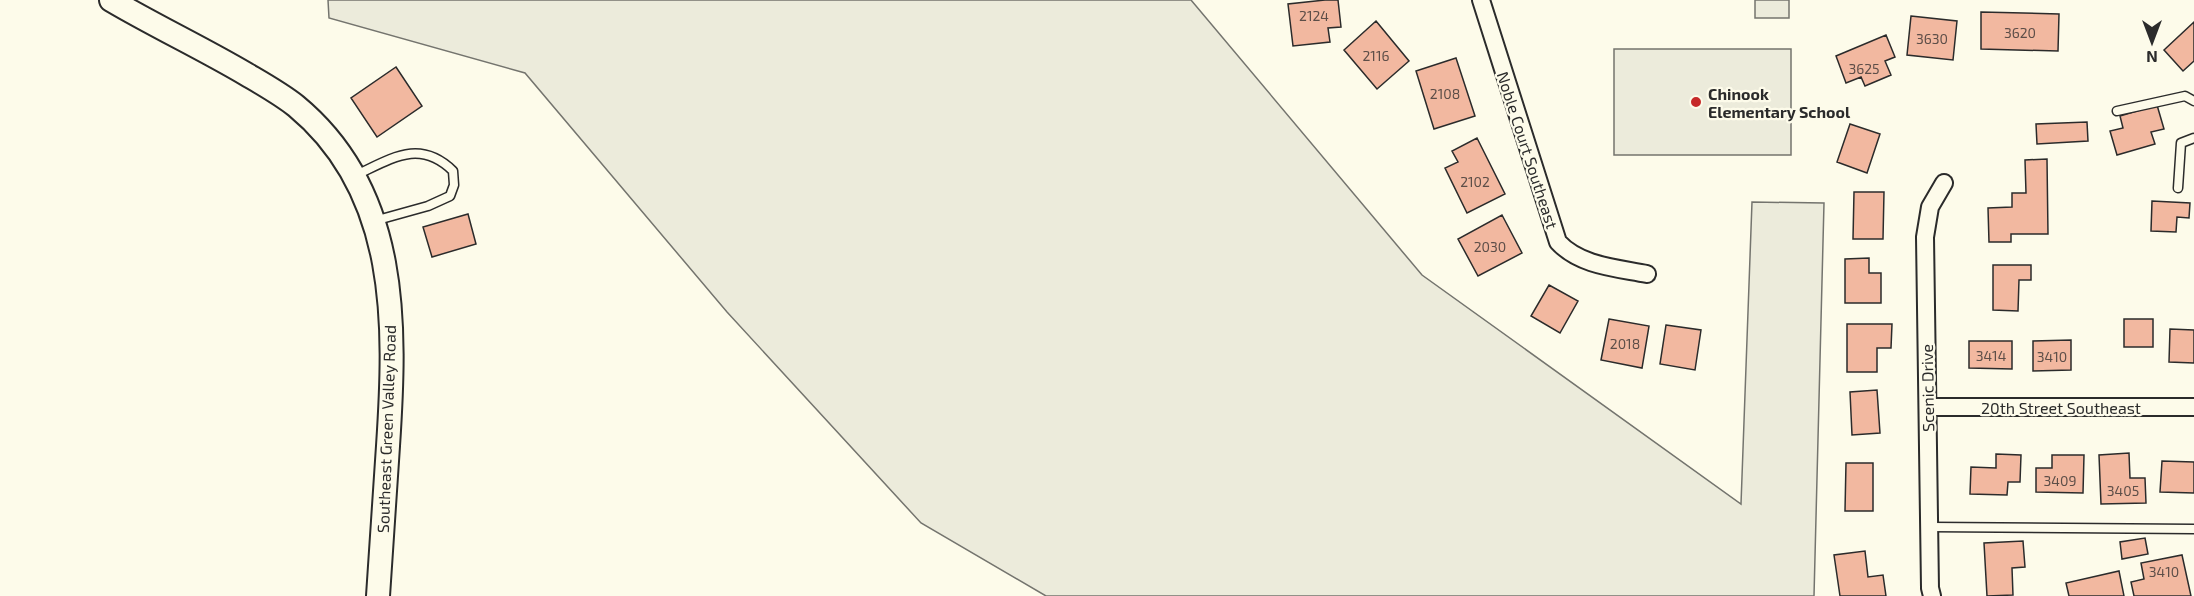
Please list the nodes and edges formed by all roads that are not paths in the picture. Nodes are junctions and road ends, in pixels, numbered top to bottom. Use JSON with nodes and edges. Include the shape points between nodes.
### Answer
{"nodes":[{"id":1,"x":111,"y":0,"type":"edge"},
{"id":2,"x":1481,"y":0,"type":"edge"},
{"id":3,"x":2194,"y":100,"type":"edge"},
{"id":4,"x":2117,"y":111,"type":"dead end"},
{"id":5,"x":2194,"y":138,"type":"edge"},
{"id":6,"x":354,"y":176,"type":"junction"},
{"id":7,"x":1944,"y":183,"type":"dead end"},
{"id":8,"x":2178,"y":188,"type":"dead end"},
{"id":9,"x":374,"y":221,"type":"junction"},
{"id":10,"x":1647,"y":274,"type":"dead end"},
{"id":11,"x":2194,"y":406,"type":"edge"},
{"id":12,"x":1928,"y":407,"type":"junction"},
{"id":13,"x":1930,"y":527,"type":"junction"},
{"id":14,"x":2194,"y":529,"type":"edge"},
{"id":15,"x":378,"y":596,"type":"edge"},
{"id":16,"x":1932,"y":596,"type":"edge"}],
"edges":[{"from":1,"to":6,"type":"street","name":"Southeast Green Valley Road","via":[[286,98],[330,141]]},
{"from":2,"to":10,"type":"street","name":"Noble Court Southeast","via":[[1558,242],[1567,252],[1584,260]]},
{"from":3,"to":4,"type":"lane","via":[[2185,96]]},
{"from":5,"to":8,"type":"lane","via":[[2181,143]]},
{"from":6,"to":9,"type":"street","name":"Southeast Green Valley Road"},
{"from":6,"to":9,"type":"lane","via":[[402,154],[422,152],[441,160],[453,171],[450,196]]},
{"from":7,"to":12,"type":"street","name":"Scenic Drive","via":[[1930,207],[1925,237]]},
{"from":9,"to":15,"type":"street","name":"Southeast Green Valley Road","via":[[386,271],[392,334]]},
{"from":11,"to":12,"type":"street","name":"20th Street Southeast"},
{"from":12,"to":13,"type":"street","name":"Scenic Drive"},
{"from":13,"to":14,"type":"lane"},
{"from":13,"to":16,"type":"street","name":"Scenic Drive"}]}
